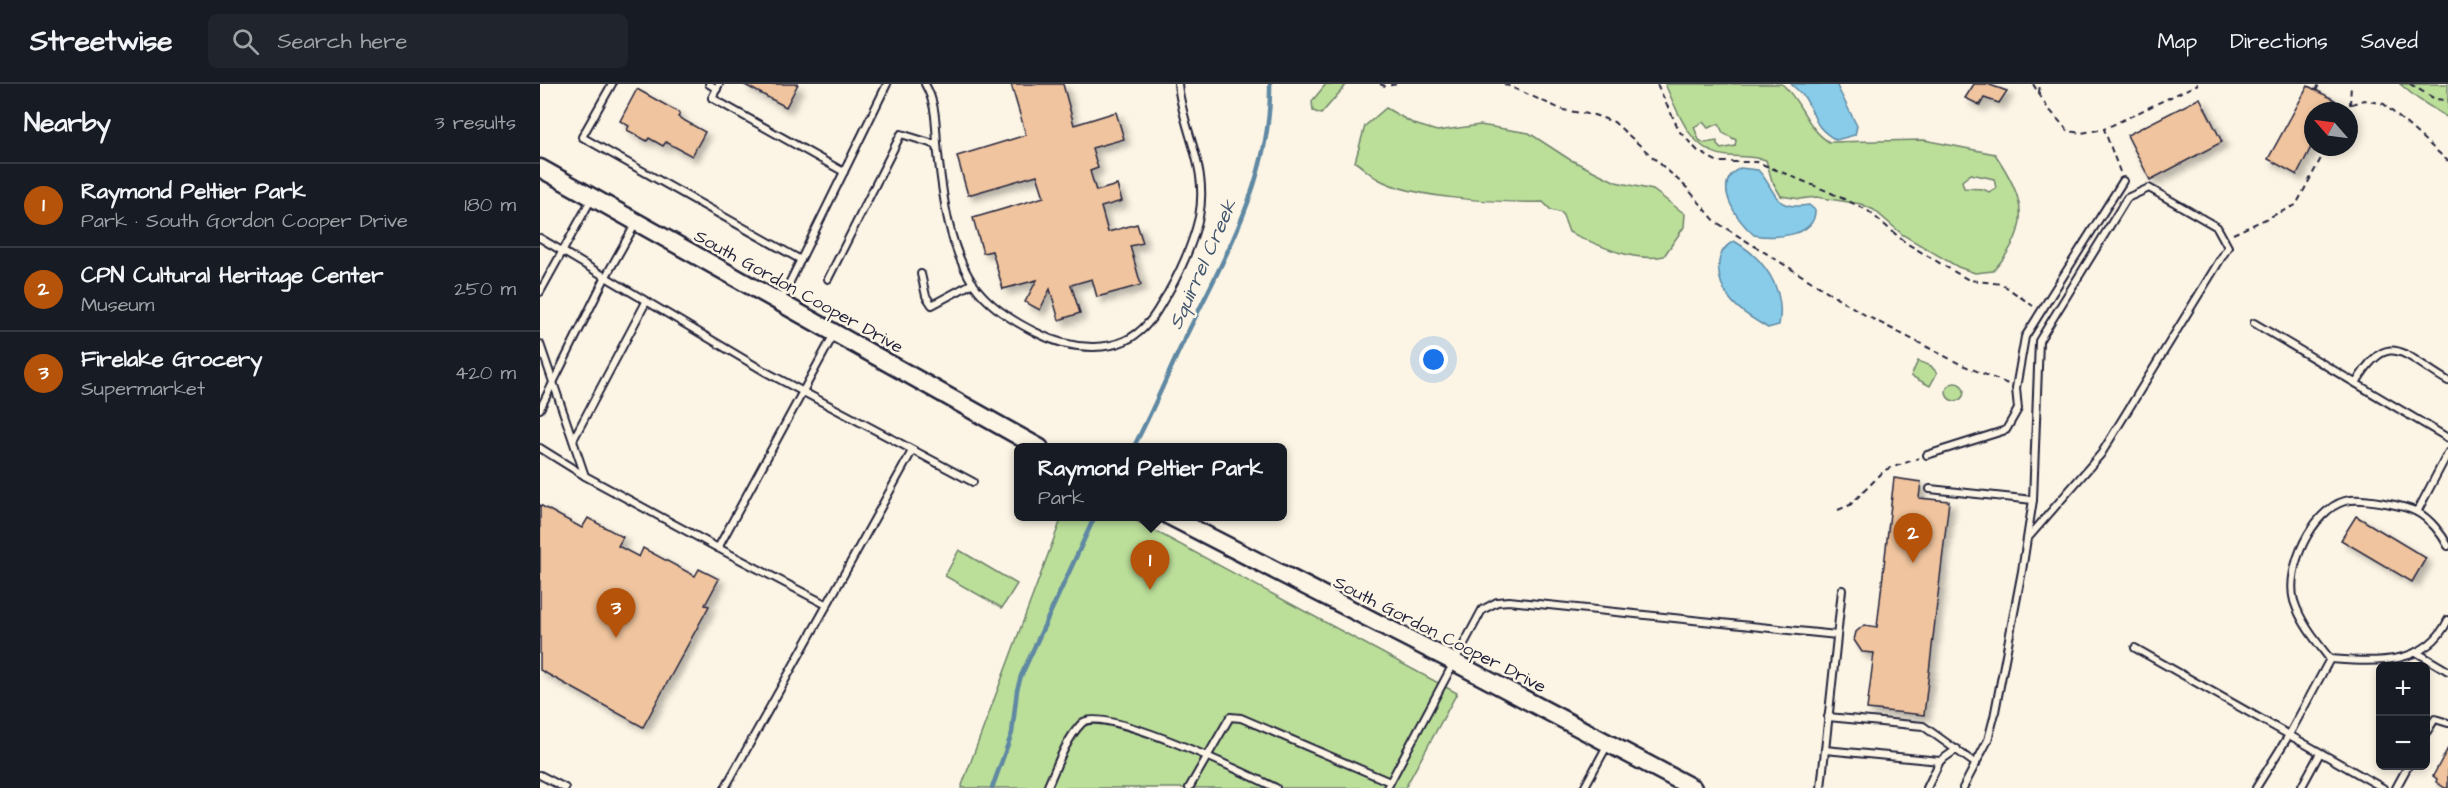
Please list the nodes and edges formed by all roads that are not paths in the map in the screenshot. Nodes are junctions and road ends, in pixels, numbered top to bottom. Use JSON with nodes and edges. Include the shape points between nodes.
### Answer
{"nodes":[{"id":1,"x":612,"y":84,"type":"edge"},
{"id":2,"x":709,"y":84,"type":"edge"},
{"id":3,"x":887,"y":84,"type":"edge"},
{"id":4,"x":925,"y":84,"type":"edge"},
{"id":5,"x":1178,"y":84,"type":"edge"},
{"id":6,"x":718,"y":86,"type":"edge"},
{"id":7,"x":937,"y":144,"type":"junction"},
{"id":8,"x":540,"y":168,"type":"edge"},
{"id":9,"x":844,"y":172,"type":"junction"},
{"id":10,"x":2123,"y":181,"type":"road end"},
{"id":11,"x":592,"y":197,"type":"junction"},
{"id":12,"x":637,"y":222,"type":"junction"},
{"id":13,"x":540,"y":238,"type":"edge"},
{"id":14,"x":562,"y":251,"type":"junction"},
{"id":15,"x":801,"y":260,"type":"junction"},
{"id":16,"x":921,"y":274,"type":"dead end"},
{"id":17,"x":605,"y":278,"type":"junction"},
{"id":18,"x":828,"y":279,"type":"dead end"},
{"id":19,"x":973,"y":283,"type":"junction"},
{"id":20,"x":540,"y":292,"type":"edge"},
{"id":21,"x":646,"y":302,"type":"junction"},
{"id":22,"x":780,"y":303,"type":"junction"},
{"id":23,"x":2254,"y":323,"type":"dead end"},
{"id":24,"x":834,"y":334,"type":"junction"},
{"id":25,"x":540,"y":344,"type":"edge"},
{"id":26,"x":2448,"y":381,"type":"edge"},
{"id":27,"x":2356,"y":383,"type":"junction"},
{"id":28,"x":552,"y":384,"type":"junction"},
{"id":29,"x":803,"y":392,"type":"junction"},
{"id":30,"x":540,"y":409,"type":"edge"},
{"id":31,"x":2448,"y":438,"type":"edge"},
{"id":32,"x":573,"y":440,"type":"junction"},
{"id":33,"x":1033,"y":443,"type":"edge"},
{"id":34,"x":540,"y":448,"type":"edge"},
{"id":35,"x":912,"y":451,"type":"junction"},
{"id":36,"x":2448,"y":453,"type":"edge"},
{"id":37,"x":1927,"y":455,"type":"road end"},
{"id":38,"x":585,"y":476,"type":"junction"},
{"id":39,"x":973,"y":482,"type":"dead end"},
{"id":40,"x":1930,"y":489,"type":"dead end"},
{"id":41,"x":2033,"y":500,"type":"junction"},
{"id":42,"x":2417,"y":512,"type":"junction"},
{"id":43,"x":1179,"y":521,"type":"edge"},
{"id":44,"x":2027,"y":538,"type":"junction"},
{"id":45,"x":2448,"y":546,"type":"edge"},
{"id":46,"x":718,"y":548,"type":"junction"},
{"id":47,"x":1842,"y":590,"type":"dead end"},
{"id":48,"x":827,"y":604,"type":"junction"},
{"id":49,"x":2448,"y":620,"type":"edge"},
{"id":50,"x":1837,"y":634,"type":"junction"},
{"id":51,"x":2135,"y":648,"type":"dead end"},
{"id":52,"x":2416,"y":652,"type":"junction"},
{"id":53,"x":2330,"y":659,"type":"junction"},
{"id":54,"x":1455,"y":662,"type":"junction"},
{"id":55,"x":2448,"y":671,"type":"edge"},
{"id":56,"x":1828,"y":717,"type":"junction"},
{"id":57,"x":2448,"y":723,"type":"edge"},
{"id":58,"x":2430,"y":727,"type":"edge"},
{"id":59,"x":2289,"y":735,"type":"junction"},
{"id":60,"x":1609,"y":743,"type":"junction"},
{"id":61,"x":1957,"y":749,"type":"junction"},
{"id":62,"x":1825,"y":750,"type":"junction"},
{"id":63,"x":2320,"y":753,"type":"junction"},
{"id":64,"x":1206,"y":755,"type":"junction"},
{"id":65,"x":1940,"y":761,"type":"junction"},
{"id":66,"x":1976,"y":764,"type":"junction"},
{"id":67,"x":2405,"y":770,"type":"edge"},
{"id":68,"x":540,"y":775,"type":"edge"},
{"id":69,"x":1388,"y":785,"type":"edge"},
{"id":70,"x":1191,"y":786,"type":"edge"},
{"id":71,"x":565,"y":788,"type":"edge"},
{"id":72,"x":726,"y":788,"type":"edge"},
{"id":73,"x":1047,"y":788,"type":"edge"},
{"id":74,"x":1200,"y":788,"type":"edge"},
{"id":75,"x":1276,"y":788,"type":"edge"},
{"id":76,"x":1584,"y":788,"type":"edge"},
{"id":77,"x":1693,"y":788,"type":"edge"},
{"id":78,"x":1821,"y":788,"type":"edge"},
{"id":79,"x":1927,"y":788,"type":"edge"},
{"id":80,"x":1963,"y":788,"type":"edge"},
{"id":81,"x":2256,"y":788,"type":"edge"},
{"id":82,"x":2301,"y":788,"type":"edge"},
{"id":83,"x":2383,"y":788,"type":"edge"},
{"id":84,"x":2396,"y":788,"type":"edge"}],
"edges":[{"from":1,"to":15,"type":"lane","via":[[582,137]]},
{"from":2,"to":6,"type":"lane"},
{"from":3,"to":9,"type":"lane"},
{"from":4,"to":7,"type":"lane","via":[[936,110]]},
{"from":5,"to":19,"type":"lane","via":[[1182,111],[1202,174],[1199,217],[1179,274],[1148,324],[1124,341],[1083,347],[1046,338],[1022,326],[986,300]]},
{"from":6,"to":9,"type":"lane","via":[[712,98]]},
{"from":7,"to":18,"type":"lane","via":[[902,134]]},
{"from":7,"to":19,"type":"lane","via":[[948,224]]},
{"from":8,"to":11,"type":"main road","name":"South Gordon Cooper Drive"},
{"from":9,"to":15,"type":"lane"},
{"from":10,"to":37,"type":"lane","via":[[2025,337],[2016,388],[2018,409],[2006,430]]},
{"from":11,"to":12,"type":"main road","name":"South Gordon Cooper Drive"},
{"from":11,"to":14,"type":"lane"},
{"from":12,"to":17,"type":"lane"},
{"from":12,"to":22,"type":"main road","name":"South Gordon Cooper Drive"},
{"from":13,"to":14,"type":"lane"},
{"from":14,"to":17,"type":"lane"},
{"from":14,"to":20,"type":"lane"},
{"from":15,"to":22,"type":"lane"},
{"from":16,"to":19,"type":"lane","via":[[932,305]]},
{"from":17,"to":21,"type":"lane"},
{"from":17,"to":28,"type":"lane"},
{"from":21,"to":29,"type":"lane"},
{"from":21,"to":32,"type":"lane"},
{"from":22,"to":24,"type":"main road","name":"South Gordon Cooper Drive"},
{"from":23,"to":27,"type":"lane"},
{"from":24,"to":29,"type":"lane"},
{"from":24,"to":33,"type":"main road","name":"South Gordon Cooper Drive"},
{"from":25,"to":28,"type":"lane"},
{"from":26,"to":27,"type":"lane","via":[[2396,350],[2384,350],[2368,363]]},
{"from":27,"to":31,"type":"lane"},
{"from":28,"to":30,"type":"lane"},
{"from":28,"to":32,"type":"lane"},
{"from":29,"to":35,"type":"lane"},
{"from":29,"to":46,"type":"lane"},
{"from":32,"to":38,"type":"lane"},
{"from":34,"to":38,"type":"lane"},
{"from":35,"to":39,"type":"lane"},
{"from":35,"to":48,"type":"lane"},
{"from":36,"to":42,"type":"lane"},
{"from":38,"to":46,"type":"lane"},
{"from":40,"to":41,"type":"lane"},
{"from":41,"to":44,"type":"lane"},
{"from":41,"to":44,"type":"lane","via":[[2039,341],[2127,198],[2149,188],[2217,227],[2228,248],[2101,454]]},
{"from":42,"to":45,"type":"lane"},
{"from":42,"to":53,"type":"lane","via":[[2372,501],[2345,501],[2324,514],[2301,543],[2293,598],[2306,628]]},
{"from":43,"to":54,"type":"main road","name":"South Gordon Cooper Drive"},
{"from":44,"to":66,"type":"lane","via":[[1994,717]]},
{"from":46,"to":48,"type":"lane"},
{"from":47,"to":50,"type":"lane"},
{"from":48,"to":72,"type":"lane"},
{"from":49,"to":52,"type":"lane","via":[[2428,645]]},
{"from":50,"to":54,"type":"lane","via":[[1509,600],[1482,610]]},
{"from":50,"to":56,"type":"lane"},
{"from":51,"to":59,"type":"lane"},
{"from":52,"to":53,"type":"lane","via":[[2379,662]]},
{"from":52,"to":55,"type":"lane"},
{"from":53,"to":59,"type":"lane"},
{"from":54,"to":60,"type":"main road","name":"South Gordon Cooper Drive"},
{"from":54,"to":69,"type":"lane"},
{"from":56,"to":61,"type":"lane","via":[[1923,726]]},
{"from":56,"to":62,"type":"lane"},
{"from":57,"to":58,"type":"lane","via":[[2435,719]]},
{"from":59,"to":63,"type":"lane"},
{"from":59,"to":81,"type":"lane"},
{"from":60,"to":76,"type":"lane"},
{"from":60,"to":77,"type":"main road","name":"South Gordon Cooper Drive"},
{"from":61,"to":65,"type":"lane"},
{"from":61,"to":66,"type":"lane"},
{"from":62,"to":65,"type":"lane"},
{"from":62,"to":78,"type":"lane"},
{"from":63,"to":82,"type":"lane"},
{"from":63,"to":83,"type":"lane"},
{"from":64,"to":69,"type":"lane","via":[[1230,717],[1241,718]]},
{"from":64,"to":70,"type":"lane"},
{"from":64,"to":73,"type":"lane","via":[[1093,718],[1083,722]]},
{"from":64,"to":75,"type":"lane"},
{"from":65,"to":79,"type":"lane"},
{"from":66,"to":80,"type":"lane"},
{"from":67,"to":84,"type":"lane"},
{"from":68,"to":71,"type":"lane"},
{"from":70,"to":74,"type":"lane"}]}
